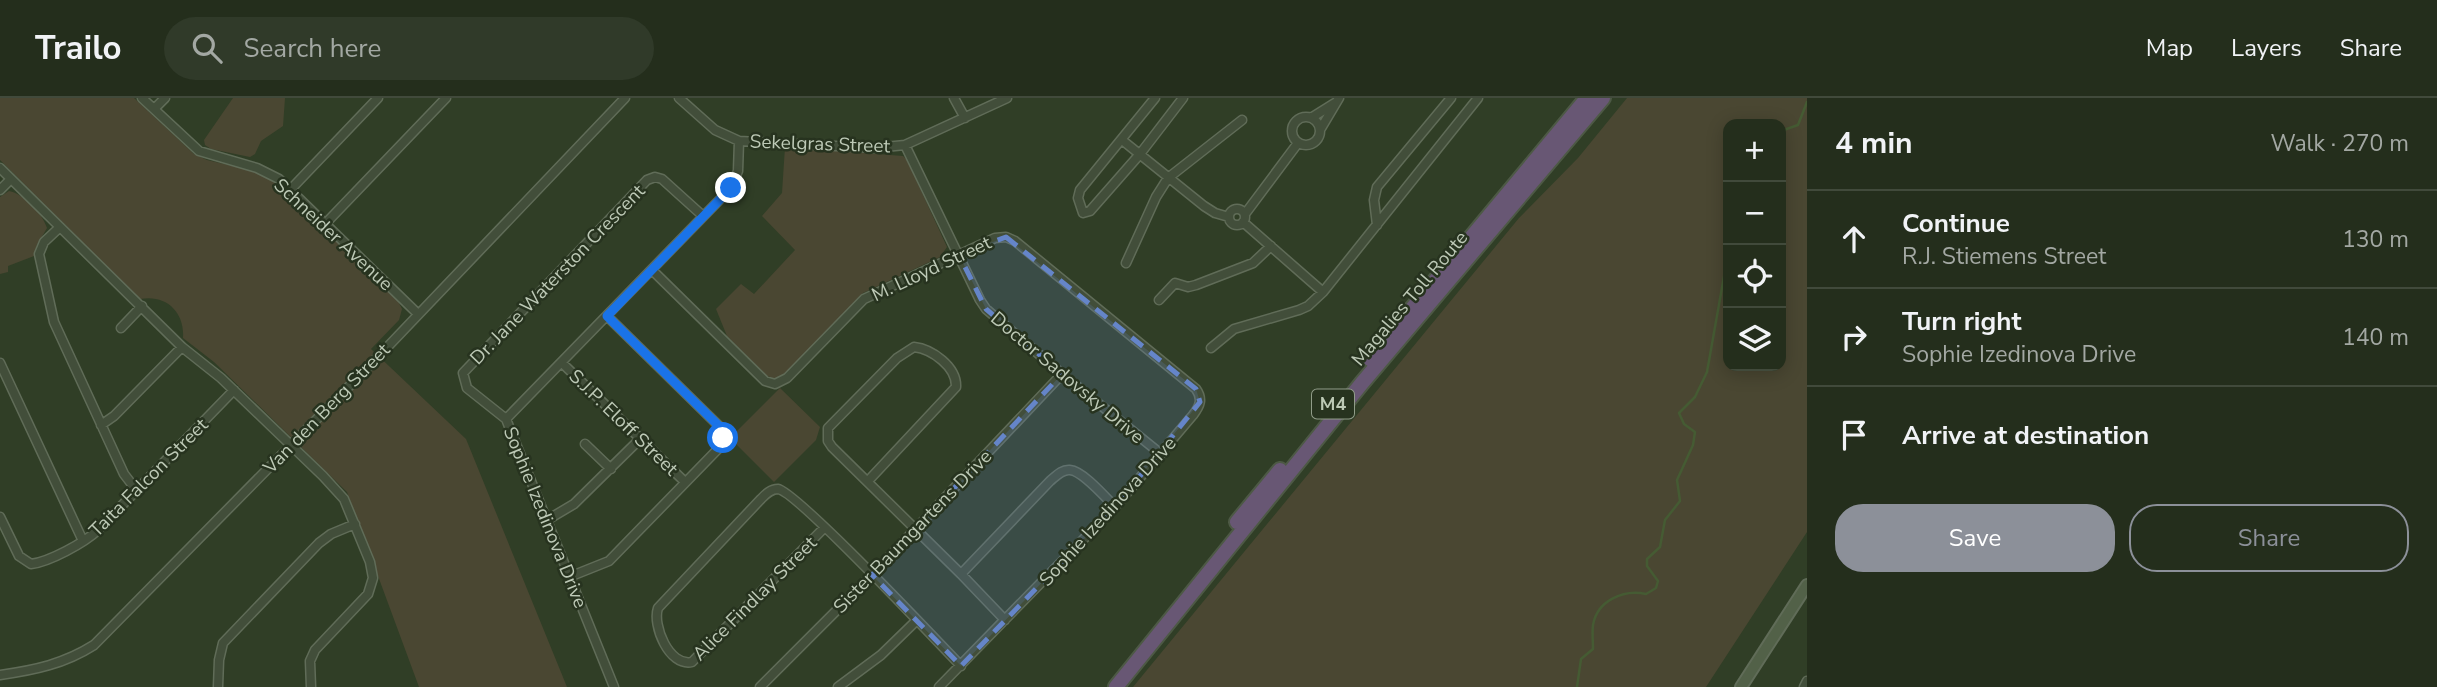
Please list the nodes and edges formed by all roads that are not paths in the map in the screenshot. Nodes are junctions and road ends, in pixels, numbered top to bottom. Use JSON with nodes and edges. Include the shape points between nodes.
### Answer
{"nodes":[{"id":1,"x":142,"y":98,"type":"edge"},
{"id":2,"x":165,"y":98,"type":"edge"},
{"id":3,"x":378,"y":98,"type":"edge"},
{"id":4,"x":446,"y":98,"type":"edge"},
{"id":5,"x":625,"y":98,"type":"edge"},
{"id":6,"x":679,"y":98,"type":"edge"},
{"id":7,"x":954,"y":98,"type":"edge"},
{"id":8,"x":1007,"y":98,"type":"edge"},
{"id":9,"x":1155,"y":98,"type":"edge"},
{"id":10,"x":1183,"y":98,"type":"edge"},
{"id":11,"x":1451,"y":98,"type":"edge"},
{"id":12,"x":1478,"y":98,"type":"edge"},
{"id":13,"x":1587,"y":98,"type":"edge"},
{"id":14,"x":1603,"y":98,"type":"edge"},
{"id":15,"x":1337,"y":101,"type":"edge"},
{"id":16,"x":154,"y":109,"type":"junction"},
{"id":17,"x":965,"y":118,"type":"junction"},
{"id":18,"x":1311,"y":118,"type":"junction"},
{"id":19,"x":1242,"y":120,"type":"dead end"},
{"id":20,"x":1320,"y":130,"type":"junction"},
{"id":21,"x":1122,"y":140,"type":"junction"},
{"id":22,"x":738,"y":141,"type":"junction"},
{"id":23,"x":1298,"y":143,"type":"junction"},
{"id":24,"x":905,"y":145,"type":"junction"},
{"id":25,"x":1140,"y":154,"type":"junction"},
{"id":26,"x":0,"y":168,"type":"edge"},
{"id":27,"x":1168,"y":178,"type":"junction"},
{"id":28,"x":11,"y":179,"type":"junction"},
{"id":29,"x":1261,"y":189,"type":"junction"},
{"id":30,"x":0,"y":190,"type":"edge"},
{"id":31,"x":291,"y":190,"type":"junction"},
{"id":32,"x":1236,"y":209,"type":"junction"},
{"id":33,"x":703,"y":216,"type":"junction"},
{"id":34,"x":1229,"y":217,"type":"junction"},
{"id":35,"x":1244,"y":218,"type":"junction"},
{"id":36,"x":326,"y":223,"type":"junction"},
{"id":37,"x":1377,"y":225,"type":"junction"},
{"id":38,"x":60,"y":227,"type":"junction"},
{"id":39,"x":1271,"y":246,"type":"junction"},
{"id":40,"x":959,"y":255,"type":"junction"},
{"id":41,"x":1126,"y":263,"type":"dead end"},
{"id":42,"x":652,"y":270,"type":"junction"},
{"id":43,"x":1323,"y":292,"type":"junction"},
{"id":44,"x":1159,"y":300,"type":"dead end"},
{"id":45,"x":142,"y":306,"type":"junction"},
{"id":46,"x":417,"y":313,"type":"junction"},
{"id":47,"x":607,"y":316,"type":"junction"},
{"id":48,"x":121,"y":328,"type":"dead end"},
{"id":49,"x":182,"y":347,"type":"junction"},
{"id":50,"x":1210,"y":348,"type":"dead end"},
{"id":51,"x":0,"y":363,"type":"edge"},
{"id":52,"x":562,"y":363,"type":"junction"},
{"id":53,"x":1062,"y":374,"type":"junction"},
{"id":54,"x":1196,"y":389,"type":"joint"},
{"id":55,"x":234,"y":390,"type":"junction"},
{"id":56,"x":506,"y":419,"type":"junction"},
{"id":57,"x":101,"y":425,"type":"junction"},
{"id":58,"x":640,"y":439,"type":"junction"},
{"id":59,"x":585,"y":444,"type":"dead end"},
{"id":60,"x":290,"y":445,"type":"junction"},
{"id":61,"x":1161,"y":454,"type":"junction"},
{"id":62,"x":611,"y":468,"type":"junction"},
{"id":63,"x":867,"y":481,"type":"junction"},
{"id":64,"x":685,"y":482,"type":"junction"},
{"id":65,"x":137,"y":491,"type":"junction"},
{"id":66,"x":1115,"y":507,"type":"junction"},
{"id":67,"x":0,"y":517,"type":"edge"},
{"id":68,"x":547,"y":520,"type":"junction"},
{"id":69,"x":355,"y":524,"type":"junction"},
{"id":70,"x":824,"y":528,"type":"junction"},
{"id":71,"x":915,"y":529,"type":"junction"},
{"id":72,"x":83,"y":541,"type":"junction"},
{"id":73,"x":961,"y":573,"type":"junction"},
{"id":74,"x":872,"y":575,"type":"junction"},
{"id":75,"x":569,"y":576,"type":"junction"},
{"id":76,"x":1807,"y":585,"type":"edge"},
{"id":77,"x":1005,"y":620,"type":"junction"},
{"id":78,"x":917,"y":621,"type":"junction"},
{"id":79,"x":961,"y":666,"type":"junction"},
{"id":80,"x":0,"y":675,"type":"edge"},
{"id":81,"x":1807,"y":681,"type":"edge"},
{"id":82,"x":218,"y":687,"type":"edge"},
{"id":83,"x":311,"y":687,"type":"edge"},
{"id":84,"x":614,"y":687,"type":"edge"},
{"id":85,"x":760,"y":687,"type":"edge"},
{"id":86,"x":838,"y":687,"type":"edge"},
{"id":87,"x":939,"y":687,"type":"edge"},
{"id":88,"x":1105,"y":687,"type":"edge"},
{"id":89,"x":1116,"y":687,"type":"edge"},
{"id":90,"x":1741,"y":687,"type":"edge"},
{"id":91,"x":1804,"y":687,"type":"edge"}],
"edges":[{"from":1,"to":16,"type":"street","name":"Schneider Avenue"},
{"from":2,"to":16,"type":"street"},
{"from":3,"to":31,"type":"street"},
{"from":4,"to":36,"type":"street"},
{"from":5,"to":46,"type":"street","name":"Van den Berg Street"},
{"from":6,"to":22,"type":"street","name":"Sekelgras Street","via":[[715,131]]},
{"from":7,"to":17,"type":"street"},
{"from":8,"to":17,"type":"street","name":"Sekelgras Street"},
{"from":9,"to":21,"type":"street"},
{"from":10,"to":25,"type":"street"},
{"from":11,"to":37,"type":"street","via":[[1377,187]]},
{"from":12,"to":37,"type":"street"},
{"from":13,"to":88,"type":"highway","name":"Magalies Toll Route","number":"M4"},
{"from":14,"to":89,"type":"highway","name":"Magalies Toll Route","number":"M4","via":[[1362,383]]},
{"from":15,"to":18,"type":"street"},
{"from":15,"to":20,"type":"street"},
{"from":16,"to":31,"type":"street","name":"Schneider Avenue","via":[[199,151],[257,168]]},
{"from":17,"to":24,"type":"street","name":"Sekelgras Street"},
{"from":18,"to":20,"type":"street"},
{"from":18,"to":23,"type":"street","via":[[1302,117],[1292,127]]},
{"from":19,"to":27,"type":"street"},
{"from":20,"to":23,"type":"street","via":[[1314,142]]},
{"from":21,"to":25,"type":"street"},
{"from":21,"to":25,"type":"street","via":[[1080,190],[1083,213],[1090,211]]},
{"from":22,"to":24,"type":"street","name":"Sekelgras Street","via":[[874,148]]},
{"from":22,"to":33,"type":"street","name":"Sophie Izedinova Drive","via":[[737,178]]},
{"from":23,"to":29,"type":"street"},
{"from":24,"to":40,"type":"street","name":"Doctor Sadovsky Drive"},
{"from":25,"to":27,"type":"street"},
{"from":26,"to":28,"type":"street"},
{"from":27,"to":34,"type":"street","via":[[1214,213]]},
{"from":27,"to":41,"type":"street"},
{"from":28,"to":30,"type":"street"},
{"from":28,"to":38,"type":"street"},
{"from":29,"to":32,"type":"street"},
{"from":29,"to":35,"type":"street"},
{"from":31,"to":36,"type":"street","name":"Schneider Avenue"},
{"from":32,"to":34,"type":"street"},
{"from":32,"to":35,"type":"street"},
{"from":33,"to":42,"type":"street","name":"Sophie Izedinova Drive"},
{"from":33,"to":56,"type":"street","name":"Dr. Jane Waterston Crescent","via":[[663,179],[644,182],[466,368],[467,388]]},
{"from":34,"to":35,"type":"street","via":[[1234,225]]},
{"from":35,"to":39,"type":"street"},
{"from":36,"to":46,"type":"street","name":"Schneider Avenue"},
{"from":37,"to":43,"type":"street"},
{"from":38,"to":45,"type":"street"},
{"from":38,"to":57,"type":"street","via":[[42,245],[40,262],[55,327]]},
{"from":39,"to":43,"type":"street"},
{"from":39,"to":44,"type":"street","via":[[1253,263],[1196,285],[1175,283]]},
{"from":40,"to":42,"type":"street","name":"M. Lloyd Street","via":[[864,299],[787,378],[775,384],[765,381]]},
{"from":40,"to":53,"type":"street","name":"Doctor Sadovsky Drive","via":[[986,309]]},
{"from":40,"to":54,"type":"street","name":"M. Lloyd Street","via":[[995,238],[1011,239]]},
{"from":42,"to":47,"type":"street","name":"Sophie Izedinova Drive"},
{"from":43,"to":50,"type":"street","via":[[1308,306],[1234,329]]},
{"from":45,"to":48,"type":"street"},
{"from":45,"to":49,"type":"street"},
{"from":46,"to":60,"type":"street","name":"Van den Berg Street"},
{"from":47,"to":52,"type":"street","name":"Sophie Izedinova Drive"},
{"from":47,"to":64,"type":"street","via":[[722,431],[719,448]]},
{"from":49,"to":55,"type":"street"},
{"from":49,"to":57,"type":"street"},
{"from":51,"to":72,"type":"street"},
{"from":52,"to":56,"type":"street","name":"Sophie Izedinova Drive"},
{"from":52,"to":58,"type":"street","name":"S.J.P. Eloff Street"},
{"from":53,"to":61,"type":"street","name":"Doctor Sadovsky Drive"},
{"from":53,"to":71,"type":"street","name":"Sister Baumgartens Drive"},
{"from":54,"to":61,"type":"street","name":"Sophie Izedinova Drive","via":[[1198,409]]},
{"from":55,"to":60,"type":"street"},
{"from":55,"to":65,"type":"street","name":"Taita Falcon Street"},
{"from":56,"to":68,"type":"street","name":"Sophie Izedinova Drive"},
{"from":57,"to":65,"type":"street"},
{"from":58,"to":62,"type":"street"},
{"from":58,"to":64,"type":"street","name":"S.J.P. Eloff Street"},
{"from":59,"to":62,"type":"street"},
{"from":60,"to":69,"type":"street","via":[[340,494]]},
{"from":60,"to":80,"type":"street","name":"Van den Berg Street","via":[[94,645],[45,668]]},
{"from":61,"to":66,"type":"street","name":"Sophie Izedinova Drive"},
{"from":62,"to":68,"type":"street","via":[[574,504]]},
{"from":63,"to":63,"type":"street","via":[[832,447],[828,428],[906,350],[925,348],[951,369],[957,377],[956,387]]},
{"from":63,"to":71,"type":"street"},
{"from":64,"to":75,"type":"street","via":[[609,561]]},
{"from":65,"to":72,"type":"street","name":"Taita Falcon Street"},
{"from":66,"to":73,"type":"street","via":[[1081,474],[1065,471]]},
{"from":66,"to":77,"type":"street","name":"Sophie Izedinova Drive"},
{"from":67,"to":72,"type":"street","name":"Taita Falcon Street","via":[[19,556],[31,564]]},
{"from":68,"to":75,"type":"street","name":"Sophie Izedinova Drive"},
{"from":69,"to":82,"type":"street","via":[[319,543],[223,643]]},
{"from":69,"to":83,"type":"street","via":[[370,562],[372,586],[315,650],[310,661]]},
{"from":70,"to":70,"type":"street","name":"Alice Findlay Street","via":[[784,491],[770,491],[658,608],[657,621],[668,652],[677,660],[692,662]]},
{"from":70,"to":74,"type":"street","name":"Alice Findlay Street"},
{"from":71,"to":73,"type":"street"},
{"from":71,"to":74,"type":"street","name":"Sister Baumgartens Drive"},
{"from":73,"to":77,"type":"street"},
{"from":74,"to":78,"type":"street","name":"Alice Findlay Street"},
{"from":74,"to":85,"type":"street","name":"Sister Baumgartens Drive"},
{"from":75,"to":84,"type":"street","name":"Sophie Izedinova Drive"},
{"from":76,"to":90,"type":"main road"},
{"from":77,"to":79,"type":"street","name":"Sophie Izedinova Drive"},
{"from":78,"to":79,"type":"street","name":"Alice Findlay Street"},
{"from":78,"to":86,"type":"street"},
{"from":79,"to":87,"type":"street","name":"Sophie Izedinova Drive"},
{"from":81,"to":91,"type":"street"}]}
